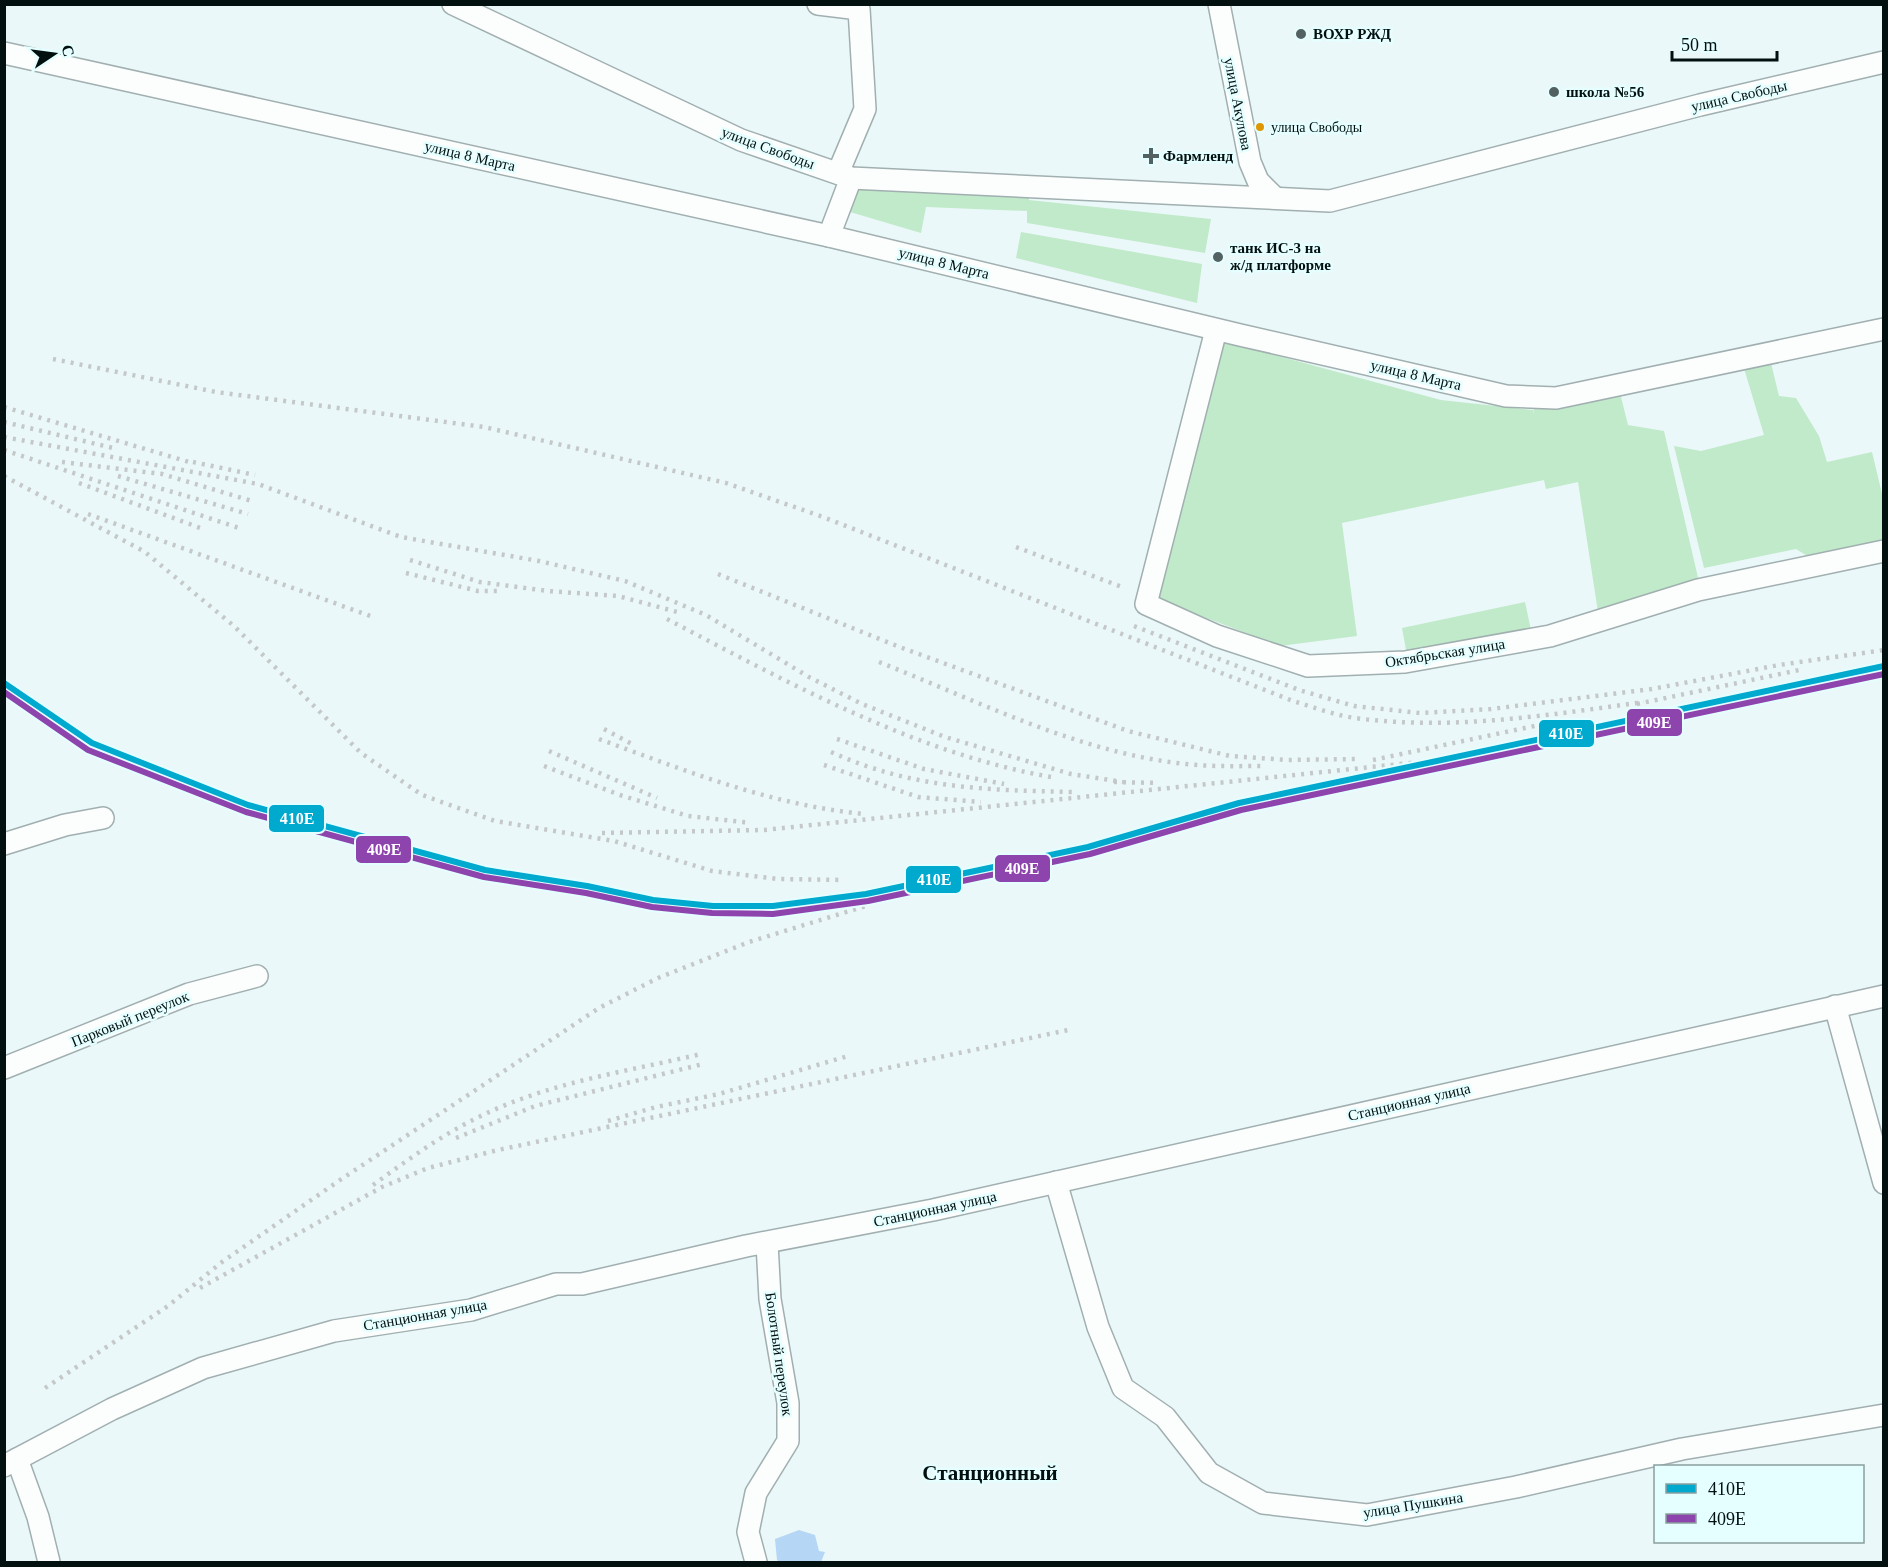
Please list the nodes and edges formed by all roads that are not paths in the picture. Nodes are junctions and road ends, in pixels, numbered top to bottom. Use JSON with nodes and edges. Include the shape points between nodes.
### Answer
{"nodes":[{"id":1,"x":453,"y":4,"type":"edge"},
{"id":2,"x":819,"y":4,"type":"edge"},
{"id":3,"x":1219,"y":4,"type":"edge"},
{"id":4,"x":4,"y":53,"type":"edge"},
{"id":5,"x":1884,"y":62,"type":"edge"},
{"id":6,"x":844,"y":175,"type":"junction"},
{"id":7,"x":1274,"y":197,"type":"junction"},
{"id":8,"x":829,"y":236,"type":"junction"},
{"id":9,"x":1884,"y":329,"type":"edge"},
{"id":10,"x":1216,"y":330,"type":"junction"},
{"id":11,"x":1884,"y":551,"type":"edge"},
{"id":12,"x":103,"y":818,"type":"dead end"},
{"id":13,"x":4,"y":844,"type":"edge"},
{"id":14,"x":257,"y":976,"type":"dead end"},
{"id":15,"x":1884,"y":996,"type":"edge"},
{"id":16,"x":1836,"y":1006,"type":"junction"},
{"id":17,"x":4,"y":1068,"type":"edge"},
{"id":18,"x":1056,"y":1182,"type":"junction"},
{"id":19,"x":1884,"y":1184,"type":"edge"},
{"id":20,"x":768,"y":1243,"type":"junction"},
{"id":21,"x":1884,"y":1415,"type":"edge"},
{"id":22,"x":11,"y":1463,"type":"edge"},
{"id":23,"x":49,"y":1563,"type":"edge"},
{"id":24,"x":756,"y":1563,"type":"edge"}],
"edges":[{"from":1,"to":6,"type":"street","name":"улица Свободы","via":[[741,140]]},
{"from":2,"to":6,"type":"street","via":[[859,9],[865,109]]},
{"from":3,"to":7,"type":"street","name":"улица Акулова","via":[[1250,162],[1258,181]]},
{"from":4,"to":8,"type":"street","name":"улица 8 Марта"},
{"from":5,"to":7,"type":"street","name":"улица Свободы","via":[[1700,105],[1330,201]]},
{"from":6,"to":7,"type":"street","name":"улица Свободы"},
{"from":6,"to":8,"type":"street"},
{"from":8,"to":10,"type":"street","name":"улица 8 Марта"},
{"from":9,"to":10,"type":"street","name":"улица 8 Марта","via":[[1556,398],[1506,396]]},
{"from":10,"to":11,"type":"street","name":"Октябрьская улица","via":[[1146,604],[1217,636],[1308,666],[1405,663],[1539,638],[1698,590]]},
{"from":12,"to":13,"type":"street"},
{"from":14,"to":17,"type":"street","name":"Парковый переулок","via":[[189,994]]},
{"from":15,"to":16,"type":"street","name":"Станционная улица"},
{"from":16,"to":18,"type":"street","name":"Станционная улица"},
{"from":16,"to":19,"type":"street"},
{"from":18,"to":20,"type":"street","name":"Станционная улица"},
{"from":18,"to":21,"type":"street","name":"улица Пушкина","via":[[1098,1327],[1123,1388],[1165,1417],[1209,1473],[1263,1503],[1368,1515],[1516,1487],[1682,1449]]},
{"from":20,"to":22,"type":"street","name":"Станционная улица","via":[[582,1284],[556,1284],[471,1310],[334,1331],[203,1368]]},
{"from":20,"to":24,"type":"street","name":"Болотный переулок","via":[[770,1299],[788,1403],[788,1441],[756,1493],[748,1532]]},
{"from":22,"to":23,"type":"street","via":[[38,1517]]}]}
